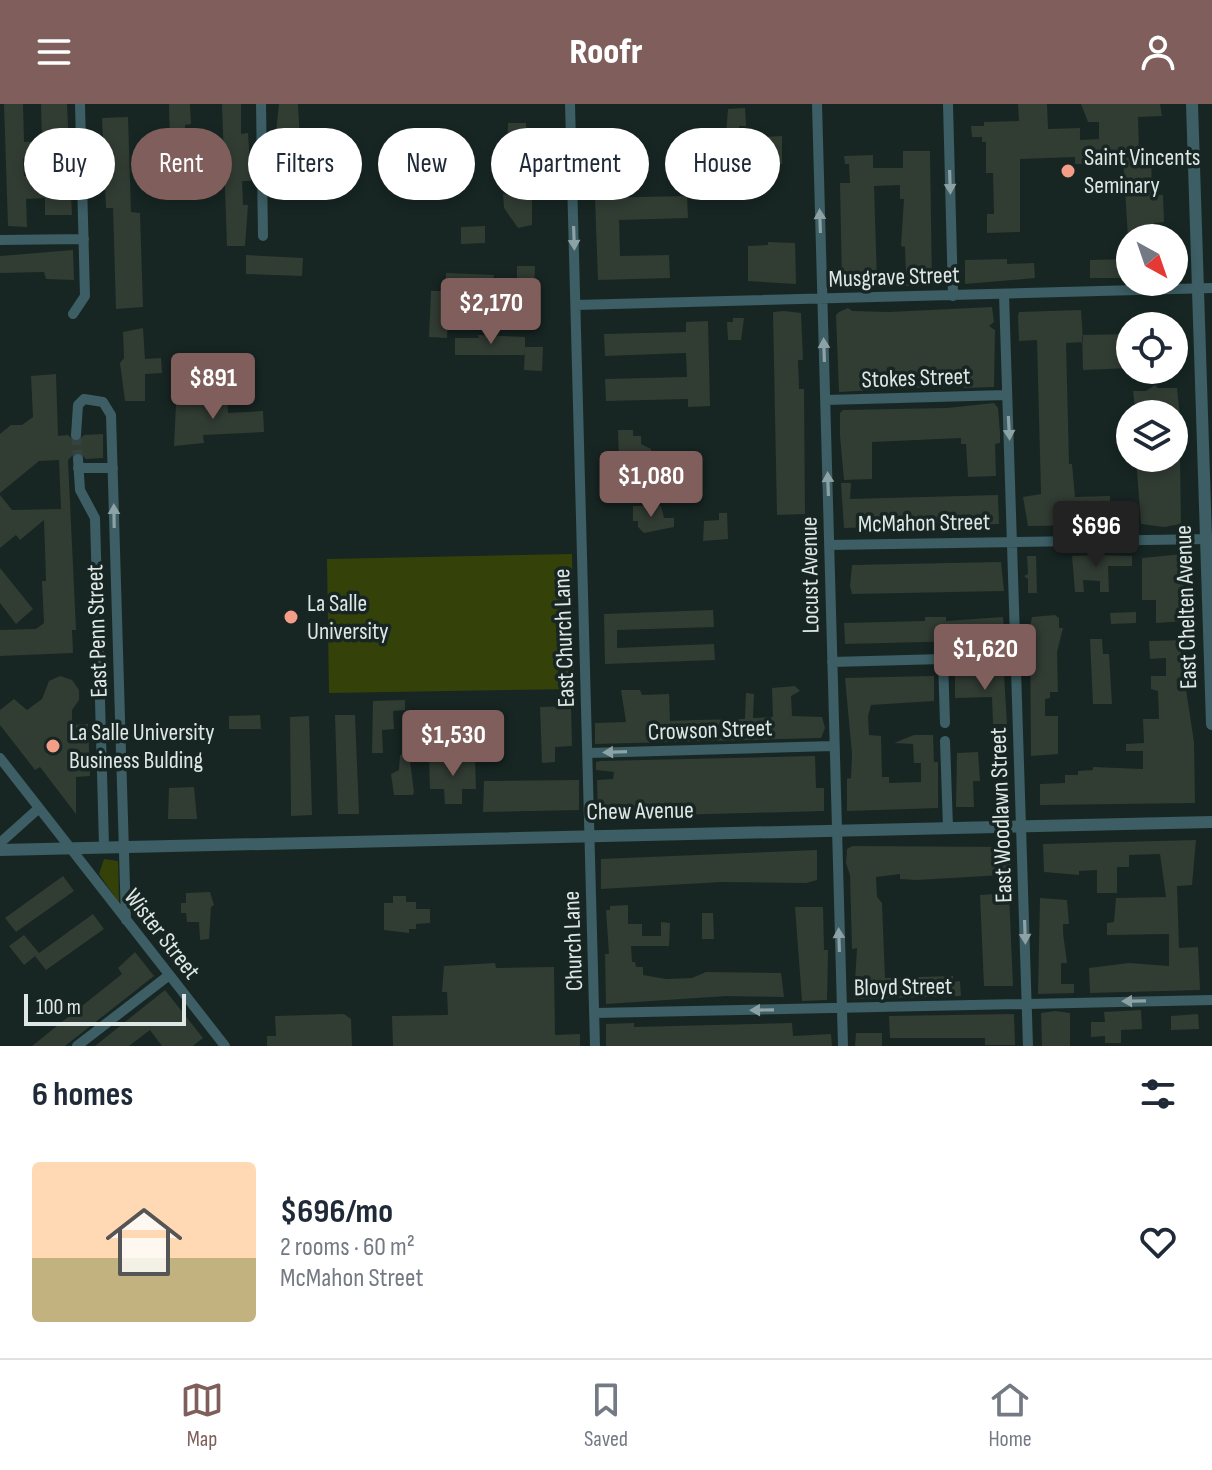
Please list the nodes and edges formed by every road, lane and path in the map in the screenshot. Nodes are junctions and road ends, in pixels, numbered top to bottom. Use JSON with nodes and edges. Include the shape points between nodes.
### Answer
{"nodes":[{"id":1,"x":80,"y":104,"type":"edge"},
{"id":2,"x":261,"y":104,"type":"edge"},
{"id":3,"x":570,"y":104,"type":"edge"},
{"id":4,"x":817,"y":104,"type":"edge"},
{"id":5,"x":948,"y":104,"type":"edge"},
{"id":6,"x":1192,"y":104,"type":"edge"},
{"id":7,"x":263,"y":236,"type":"dead end"},
{"id":8,"x":84,"y":239,"type":"junction"},
{"id":9,"x":0,"y":240,"type":"edge"},
{"id":10,"x":1198,"y":288,"type":"junction"},
{"id":11,"x":1212,"y":288,"type":"edge"},
{"id":12,"x":1004,"y":294,"type":"junction"},
{"id":13,"x":953,"y":296,"type":"junction"},
{"id":14,"x":823,"y":299,"type":"junction"},
{"id":15,"x":576,"y":305,"type":"junction"},
{"id":16,"x":73,"y":314,"type":"dead end"},
{"id":17,"x":1007,"y":395,"type":"junction"},
{"id":18,"x":826,"y":400,"type":"junction"},
{"id":19,"x":76,"y":435,"type":"tunnel mouth"},
{"id":20,"x":113,"y":468,"type":"junction"},
{"id":21,"x":1208,"y":539,"type":"edge"},
{"id":22,"x":1013,"y":542,"type":"junction"},
{"id":23,"x":829,"y":545,"type":"junction"},
{"id":24,"x":1017,"y":657,"type":"junction"},
{"id":25,"x":943,"y":659,"type":"junction"},
{"id":26,"x":832,"y":662,"type":"junction"},
{"id":27,"x":945,"y":723,"type":"dead end"},
{"id":28,"x":1212,"y":724,"type":"edge"},
{"id":29,"x":945,"y":741,"type":"dead end"},
{"id":30,"x":833,"y":746,"type":"junction"},
{"id":31,"x":589,"y":753,"type":"junction"},
{"id":32,"x":0,"y":758,"type":"edge"},
{"id":33,"x":39,"y":808,"type":"junction"},
{"id":34,"x":1212,"y":822,"type":"edge"},
{"id":35,"x":1022,"y":826,"type":"junction"},
{"id":36,"x":948,"y":827,"type":"junction"},
{"id":37,"x":836,"y":829,"type":"junction"},
{"id":38,"x":589,"y":834,"type":"junction"},
{"id":39,"x":0,"y":843,"type":"edge"},
{"id":40,"x":104,"y":846,"type":"junction"},
{"id":41,"x":125,"y":846,"type":"junction"},
{"id":42,"x":68,"y":847,"type":"junction"},
{"id":43,"x":0,"y":850,"type":"edge"},
{"id":44,"x":126,"y":920,"type":"junction"},
{"id":45,"x":168,"y":976,"type":"junction"},
{"id":46,"x":1212,"y":1000,"type":"edge"},
{"id":47,"x":1027,"y":1004,"type":"junction"},
{"id":48,"x":842,"y":1008,"type":"junction"},
{"id":49,"x":595,"y":1013,"type":"junction"},
{"id":50,"x":219,"y":1044,"type":"edge"},
{"id":51,"x":77,"y":1046,"type":"edge"},
{"id":52,"x":595,"y":1046,"type":"edge"},
{"id":53,"x":843,"y":1046,"type":"edge"},
{"id":54,"x":1028,"y":1046,"type":"edge"}],
"edges":[{"from":1,"to":8,"type":"street"},
{"from":2,"to":7,"type":"street"},
{"from":3,"to":15,"type":"street","name":"East Church Lane","one_way":true},
{"from":14,"to":4,"type":"street","name":"Locust Avenue","one_way":true},
{"from":5,"to":13,"type":"street","one_way":true},
{"from":6,"to":10,"type":"street","name":"East Chelten Avenue"},
{"from":8,"to":9,"type":"street"},
{"from":8,"to":16,"type":"street","via":[[85,296]]},
{"from":10,"to":11,"type":"street","name":"Musgrave Street"},
{"from":10,"to":12,"type":"street","name":"Musgrave Street"},
{"from":10,"to":21,"type":"street","name":"East Chelten Avenue"},
{"from":12,"to":13,"type":"street","name":"Musgrave Street"},
{"from":12,"to":17,"type":"street","name":"East Woodlawn Street"},
{"from":13,"to":14,"type":"street","name":"Musgrave Street"},
{"from":14,"to":15,"type":"street","name":"Musgrave Street"},
{"from":18,"to":14,"type":"street","name":"Locust Avenue","one_way":true},
{"from":15,"to":31,"type":"street","name":"East Church Lane"},
{"from":17,"to":18,"type":"street","name":"Stokes Street"},
{"from":17,"to":22,"type":"street","name":"East Woodlawn Street","one_way":true},
{"from":23,"to":18,"type":"street","name":"Locust Avenue","one_way":true},
{"from":19,"to":20,"type":"street","name":"East Penn Street","via":[[78,405],[84,399],[103,402],[111,415]]},
{"from":20,"to":40,"type":"street","name":"East Penn Street","via":[[78,464],[80,490],[95,518]]},
{"from":41,"to":20,"type":"street","name":"East Penn Street","one_way":true},
{"from":21,"to":22,"type":"street","name":"McMahon Street"},
{"from":21,"to":28,"type":"street","name":"East Chelten Avenue"},
{"from":22,"to":23,"type":"street","name":"McMahon Street"},
{"from":22,"to":24,"type":"street","name":"East Woodlawn Street"},
{"from":23,"to":26,"type":"street","name":"Locust Avenue"},
{"from":24,"to":25,"type":"street"},
{"from":24,"to":35,"type":"street","name":"East Woodlawn Street"},
{"from":25,"to":26,"type":"street"},
{"from":25,"to":27,"type":"street"},
{"from":26,"to":30,"type":"street","name":"Locust Avenue"},
{"from":29,"to":36,"type":"street"},
{"from":30,"to":31,"type":"street","name":"Crowson Street","one_way":true},
{"from":30,"to":37,"type":"street","name":"Locust Avenue"},
{"from":31,"to":38,"type":"street","name":"East Church Lane"},
{"from":32,"to":33,"type":"street","name":"Wister Street"},
{"from":33,"to":39,"type":"street"},
{"from":33,"to":42,"type":"street","name":"Wister Street"},
{"from":34,"to":35,"type":"street","name":"Chew Avenue"},
{"from":35,"to":36,"type":"street","name":"Chew Avenue"},
{"from":35,"to":47,"type":"street","name":"East Woodlawn Street","one_way":true},
{"from":36,"to":37,"type":"street","name":"Chew Avenue"},
{"from":37,"to":38,"type":"street","name":"Chew Avenue"},
{"from":48,"to":37,"type":"street","name":"Locust Avenue","one_way":true},
{"from":38,"to":41,"type":"street","name":"Chew Avenue"},
{"from":38,"to":49,"type":"street","name":"Church Lane"},
{"from":40,"to":41,"type":"street","name":"Chew Avenue"},
{"from":40,"to":42,"type":"street","name":"Chew Avenue"},
{"from":41,"to":44,"type":"street","name":"East Penn Street"},
{"from":42,"to":43,"type":"street","name":"Chew Avenue"},
{"from":42,"to":44,"type":"street","name":"Wister Street"},
{"from":44,"to":45,"type":"street","name":"Wister Street"},
{"from":45,"to":50,"type":"street","name":"Wister Street"},
{"from":45,"to":51,"type":"street"},
{"from":46,"to":47,"type":"street","name":"Bloyd Street","one_way":true},
{"from":47,"to":48,"type":"street","name":"Bloyd Street"},
{"from":47,"to":54,"type":"street","name":"East Woodlawn Street"},
{"from":48,"to":49,"type":"street","name":"Bloyd Street","one_way":true},
{"from":48,"to":53,"type":"street","name":"Locust Avenue"},
{"from":49,"to":52,"type":"street","name":"Church Lane"}]}
